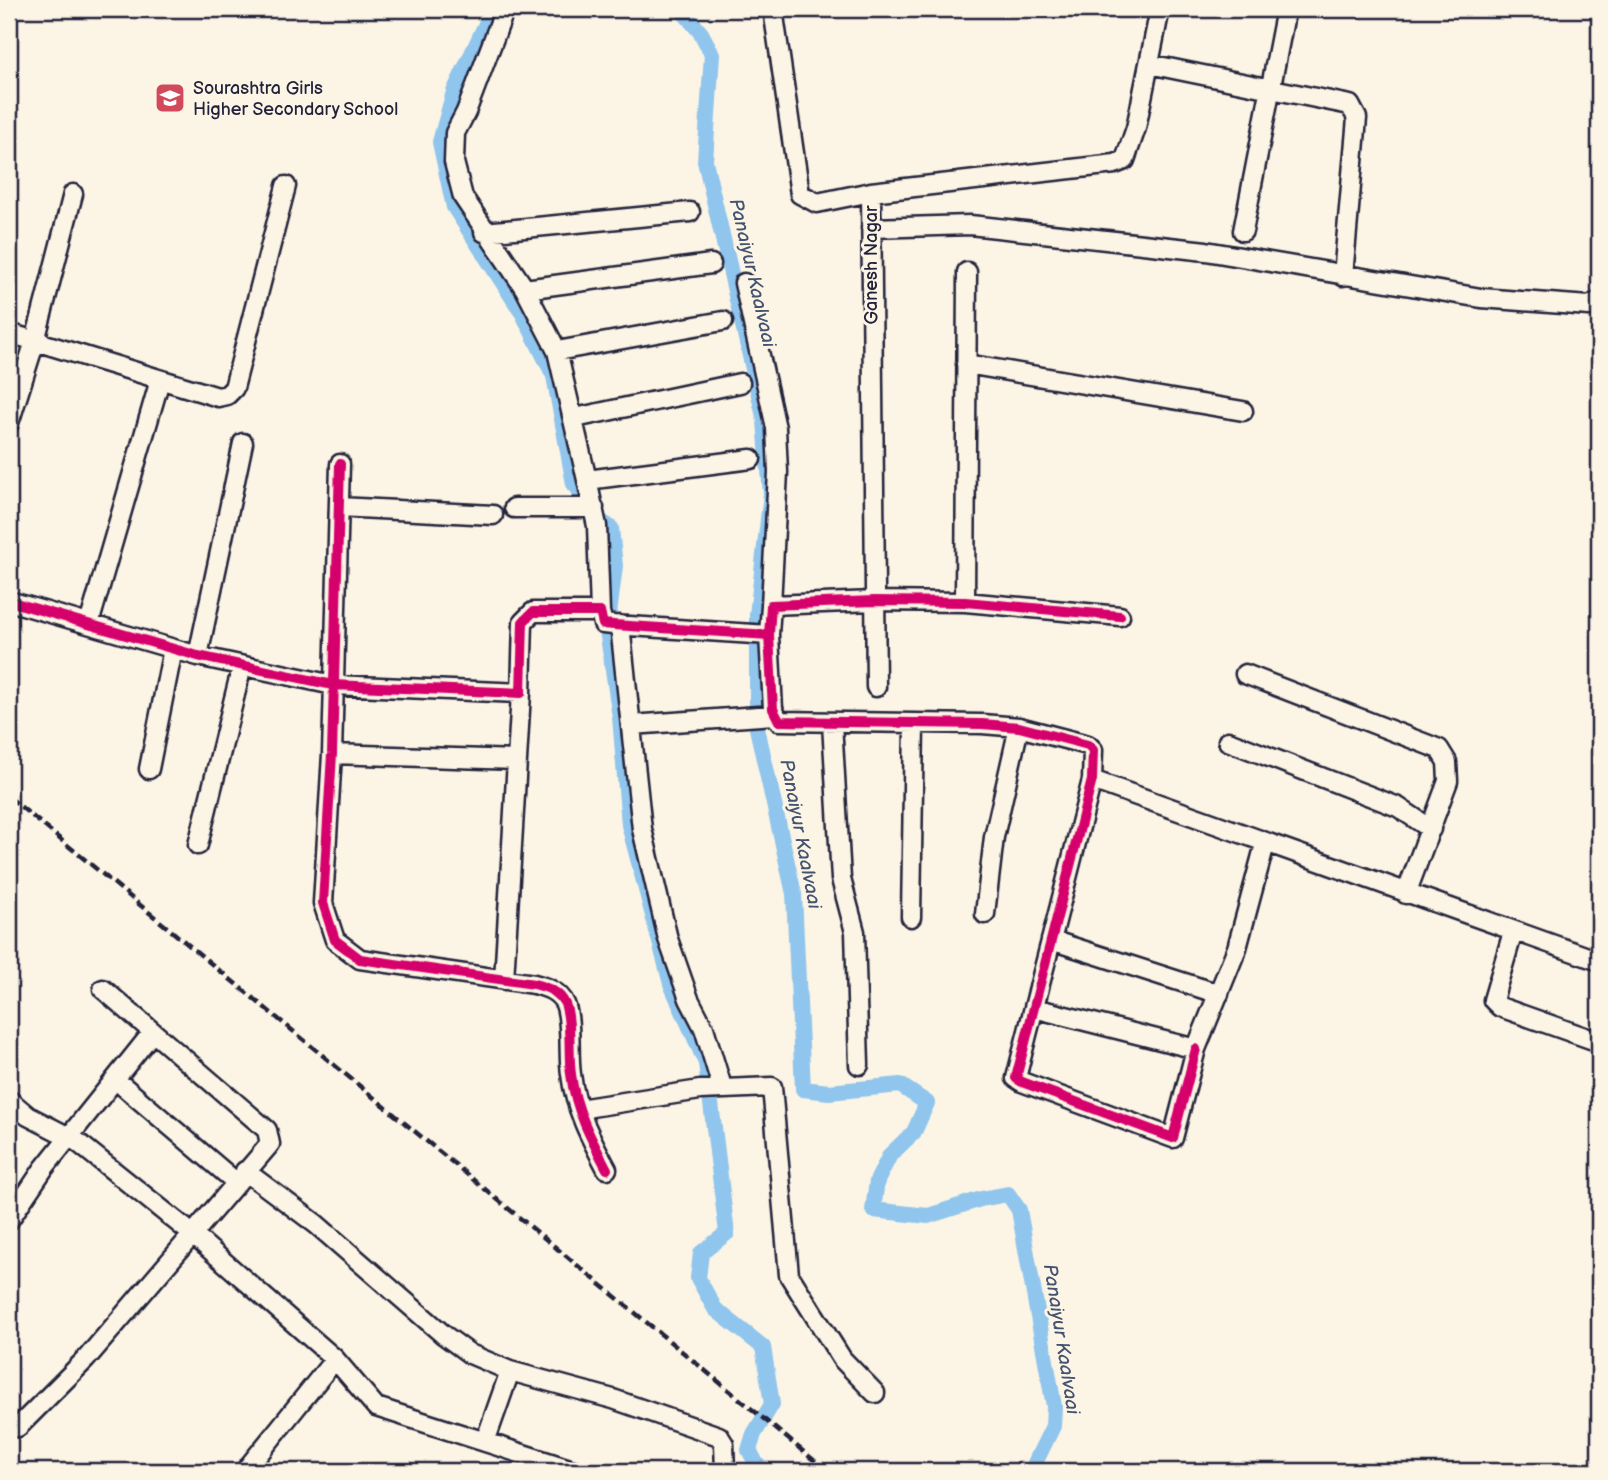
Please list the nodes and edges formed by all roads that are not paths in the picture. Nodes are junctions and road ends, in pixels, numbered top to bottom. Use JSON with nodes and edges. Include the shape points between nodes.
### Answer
{"nodes":[{"id":1,"x":505,"y":9,"type":"edge"},
{"id":2,"x":773,"y":9,"type":"edge"},
{"id":3,"x":1160,"y":9,"type":"edge"},
{"id":4,"x":1286,"y":9,"type":"edge"},
{"id":5,"x":1149,"y":64,"type":"junction"},
{"id":6,"x":1268,"y":89,"type":"junction"},
{"id":7,"x":286,"y":186,"type":"dead end"},
{"id":8,"x":871,"y":192,"type":"junction"},
{"id":9,"x":73,"y":194,"type":"dead end"},
{"id":10,"x":690,"y":212,"type":"dead end"},
{"id":11,"x":871,"y":228,"type":"junction"},
{"id":12,"x":484,"y":232,"type":"junction"},
{"id":13,"x":1243,"y":232,"type":"dead end"},
{"id":14,"x":711,"y":264,"type":"dead end"},
{"id":15,"x":967,"y":272,"type":"dead end"},
{"id":16,"x":1343,"y":276,"type":"junction"},
{"id":17,"x":744,"y":283,"type":"dead end"},
{"id":18,"x":525,"y":289,"type":"junction"},
{"id":19,"x":1599,"y":301,"type":"edge"},
{"id":20,"x":723,"y":321,"type":"dead end"},
{"id":21,"x":9,"y":333,"type":"edge"},
{"id":22,"x":35,"y":341,"type":"junction"},
{"id":23,"x":558,"y":351,"type":"junction"},
{"id":24,"x":966,"y":364,"type":"junction"},
{"id":25,"x":160,"y":380,"type":"junction"},
{"id":26,"x":740,"y":383,"type":"dead end"},
{"id":27,"x":1243,"y":411,"type":"dead end"},
{"id":28,"x":575,"y":418,"type":"junction"},
{"id":29,"x":9,"y":424,"type":"edge"},
{"id":30,"x":243,"y":443,"type":"dead end"},
{"id":31,"x":751,"y":459,"type":"dead end"},
{"id":32,"x":340,"y":464,"type":"dead end"},
{"id":33,"x":587,"y":480,"type":"junction"},
{"id":34,"x":339,"y":507,"type":"junction"},
{"id":35,"x":514,"y":508,"type":"dead end"},
{"id":36,"x":493,"y":515,"type":"dead end"},
{"id":37,"x":596,"y":516,"type":"junction"},
{"id":38,"x":9,"y":601,"type":"edge"},
{"id":39,"x":874,"y":601,"type":"junction"},
{"id":40,"x":965,"y":602,"type":"junction"},
{"id":41,"x":771,"y":605,"type":"junction"},
{"id":42,"x":1120,"y":615,"type":"dead end"},
{"id":43,"x":609,"y":622,"type":"junction"},
{"id":44,"x":89,"y":624,"type":"junction"},
{"id":45,"x":759,"y":635,"type":"junction"},
{"id":46,"x":173,"y":649,"type":"junction"},
{"id":47,"x":198,"y":656,"type":"junction"},
{"id":48,"x":242,"y":666,"type":"junction"},
{"id":49,"x":1245,"y":674,"type":"dead end"},
{"id":50,"x":333,"y":685,"type":"junction"},
{"id":51,"x":876,"y":687,"type":"dead end"},
{"id":52,"x":521,"y":693,"type":"junction"},
{"id":53,"x":769,"y":715,"type":"junction"},
{"id":54,"x":832,"y":723,"type":"junction"},
{"id":55,"x":914,"y":723,"type":"junction"},
{"id":56,"x":631,"y":725,"type":"junction"},
{"id":57,"x":1019,"y":727,"type":"junction"},
{"id":58,"x":1228,"y":741,"type":"dead end"},
{"id":59,"x":332,"y":754,"type":"junction"},
{"id":60,"x":517,"y":760,"type":"junction"},
{"id":61,"x":149,"y":769,"type":"dead end"},
{"id":62,"x":1092,"y":780,"type":"junction"},
{"id":63,"x":1431,"y":829,"type":"junction"},
{"id":64,"x":1265,"y":844,"type":"junction"},
{"id":65,"x":198,"y":845,"type":"dead end"},
{"id":66,"x":1406,"y":894,"type":"junction"},
{"id":67,"x":985,"y":914,"type":"dead end"},
{"id":68,"x":911,"y":917,"type":"dead end"},
{"id":69,"x":1513,"y":932,"type":"junction"},
{"id":70,"x":1051,"y":940,"type":"junction"},
{"id":71,"x":1599,"y":961,"type":"edge"},
{"id":72,"x":505,"y":980,"type":"junction"},
{"id":73,"x":103,"y":989,"type":"dead end"},
{"id":74,"x":1219,"y":994,"type":"junction"},
{"id":75,"x":1034,"y":1008,"type":"junction"},
{"id":76,"x":152,"y":1033,"type":"junction"},
{"id":77,"x":1599,"y":1042,"type":"edge"},
{"id":78,"x":1196,"y":1049,"type":"junction"},
{"id":79,"x":859,"y":1065,"type":"dead end"},
{"id":80,"x":116,"y":1080,"type":"junction"},
{"id":81,"x":713,"y":1088,"type":"junction"},
{"id":82,"x":9,"y":1100,"type":"edge"},
{"id":83,"x":579,"y":1109,"type":"junction"},
{"id":84,"x":69,"y":1137,"type":"junction"},
{"id":85,"x":607,"y":1169,"type":"dead end"},
{"id":86,"x":241,"y":1177,"type":"junction"},
{"id":87,"x":9,"y":1220,"type":"edge"},
{"id":88,"x":191,"y":1233,"type":"junction"},
{"id":89,"x":335,"y":1359,"type":"junction"},
{"id":90,"x":510,"y":1371,"type":"junction"},
{"id":91,"x":875,"y":1393,"type":"dead end"},
{"id":92,"x":9,"y":1428,"type":"edge"},
{"id":93,"x":485,"y":1442,"type":"junction"},
{"id":94,"x":245,"y":1471,"type":"edge"},
{"id":95,"x":576,"y":1471,"type":"edge"},
{"id":96,"x":725,"y":1471,"type":"edge"}],
"edges":[{"from":1,"to":12,"type":"street","via":[[453,145],[463,197]]},
{"from":2,"to":8,"type":"street","name":"Ganesh Nagar","via":[[800,194],[817,204]]},
{"from":3,"to":5,"type":"street"},
{"from":4,"to":6,"type":"street"},
{"from":5,"to":6,"type":"street"},
{"from":5,"to":8,"type":"street","via":[[1125,160]]},
{"from":6,"to":13,"type":"street"},
{"from":6,"to":16,"type":"street","via":[[1348,103],[1357,118]]},
{"from":7,"to":25,"type":"street","via":[[234,388],[218,397]]},
{"from":8,"to":11,"type":"street","name":"Ganesh Nagar"},
{"from":9,"to":22,"type":"street"},
{"from":10,"to":12,"type":"street"},
{"from":11,"to":16,"type":"street","via":[[970,225],[1206,251]]},
{"from":11,"to":39,"type":"street","name":"Ganesh Nagar"},
{"from":12,"to":18,"type":"street"},
{"from":14,"to":18,"type":"street"},
{"from":15,"to":24,"type":"street"},
{"from":16,"to":19,"type":"street","via":[[1481,298],[1589,306]]},
{"from":17,"to":41,"type":"street","via":[[776,428]]},
{"from":18,"to":23,"type":"street"},
{"from":20,"to":23,"type":"street"},
{"from":21,"to":22,"type":"street"},
{"from":22,"to":25,"type":"street"},
{"from":22,"to":29,"type":"street"},
{"from":23,"to":28,"type":"street"},
{"from":24,"to":27,"type":"street"},
{"from":24,"to":40,"type":"street"},
{"from":25,"to":44,"type":"street"},
{"from":26,"to":28,"type":"street"},
{"from":28,"to":33,"type":"street"},
{"from":30,"to":47,"type":"street"},
{"from":31,"to":33,"type":"street"},
{"from":32,"to":34,"type":"street"},
{"from":33,"to":37,"type":"street"},
{"from":34,"to":36,"type":"street"},
{"from":34,"to":50,"type":"street"},
{"from":35,"to":37,"type":"street"},
{"from":37,"to":43,"type":"street"},
{"from":38,"to":44,"type":"street"},
{"from":39,"to":40,"type":"street"},
{"from":39,"to":41,"type":"street"},
{"from":39,"to":51,"type":"street","name":"Ganesh Nagar"},
{"from":40,"to":42,"type":"street"},
{"from":41,"to":45,"type":"street"},
{"from":43,"to":45,"type":"street"},
{"from":43,"to":52,"type":"street","via":[[533,612],[524,618]]},
{"from":43,"to":56,"type":"street"},
{"from":44,"to":46,"type":"street"},
{"from":45,"to":53,"type":"street"},
{"from":46,"to":47,"type":"street"},
{"from":46,"to":61,"type":"street"},
{"from":47,"to":48,"type":"street"},
{"from":48,"to":50,"type":"street"},
{"from":48,"to":65,"type":"street"},
{"from":49,"to":63,"type":"street","via":[[1439,750],[1447,762],[1448,782]]},
{"from":50,"to":52,"type":"street"},
{"from":50,"to":59,"type":"street"},
{"from":52,"to":60,"type":"street"},
{"from":53,"to":54,"type":"street","via":[[786,723]]},
{"from":53,"to":56,"type":"street"},
{"from":54,"to":55,"type":"street"},
{"from":54,"to":79,"type":"street","via":[[841,879],[855,932]]},
{"from":55,"to":57,"type":"street"},
{"from":55,"to":68,"type":"street"},
{"from":56,"to":81,"type":"street","via":[[642,829],[667,939],[704,1028]]},
{"from":57,"to":62,"type":"street","via":[[1088,746],[1095,760]]},
{"from":57,"to":67,"type":"street","via":[[994,838]]},
{"from":58,"to":63,"type":"street","via":[[1398,807]]},
{"from":59,"to":60,"type":"street"},
{"from":59,"to":72,"type":"street","via":[[323,903],[335,940],[360,959]]},
{"from":60,"to":72,"type":"street"},
{"from":62,"to":64,"type":"street"},
{"from":62,"to":70,"type":"street"},
{"from":63,"to":66,"type":"street"},
{"from":64,"to":66,"type":"street"},
{"from":64,"to":74,"type":"street","via":[[1237,948]]},
{"from":66,"to":69,"type":"street"},
{"from":69,"to":71,"type":"street"},
{"from":69,"to":77,"type":"street","via":[[1493,1000],[1500,1007]]},
{"from":70,"to":74,"type":"street"},
{"from":70,"to":75,"type":"street"},
{"from":72,"to":83,"type":"street","via":[[548,987],[565,1004],[571,1076]]},
{"from":73,"to":76,"type":"street"},
{"from":74,"to":78,"type":"street"},
{"from":75,"to":78,"type":"street"},
{"from":75,"to":78,"type":"street","via":[[1016,1078],[1173,1138]]},
{"from":76,"to":80,"type":"street"},
{"from":76,"to":86,"type":"street","via":[[267,1129],[270,1144]]},
{"from":80,"to":84,"type":"street"},
{"from":80,"to":86,"type":"street"},
{"from":81,"to":83,"type":"street"},
{"from":81,"to":91,"type":"street","via":[[772,1087],[789,1275],[842,1359]]},
{"from":82,"to":84,"type":"street","via":[[28,1116]]},
{"from":83,"to":85,"type":"street"},
{"from":84,"to":87,"type":"street"},
{"from":84,"to":88,"type":"street"},
{"from":86,"to":88,"type":"street"},
{"from":86,"to":90,"type":"street","via":[[316,1224],[470,1354]]},
{"from":88,"to":89,"type":"street"},
{"from":88,"to":92,"type":"street","via":[[86,1359],[18,1427]]},
{"from":89,"to":93,"type":"street","via":[[376,1407]]},
{"from":89,"to":94,"type":"street"},
{"from":90,"to":93,"type":"street"},
{"from":90,"to":96,"type":"street","via":[[613,1399],[719,1436],[724,1444]]},
{"from":93,"to":95,"type":"street"}]}
